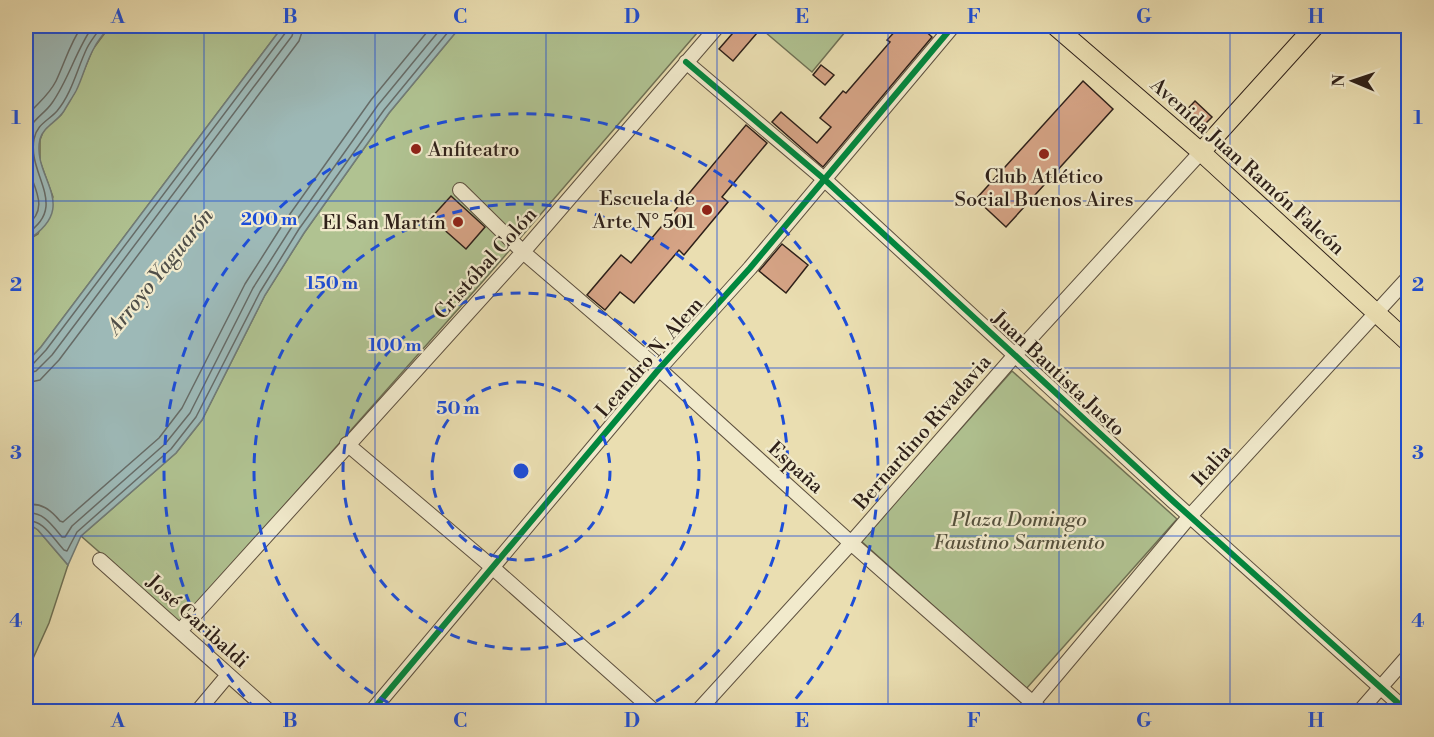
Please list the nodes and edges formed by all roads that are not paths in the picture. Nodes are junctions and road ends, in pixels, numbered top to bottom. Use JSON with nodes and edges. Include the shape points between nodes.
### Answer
{"nodes":[{"id":1,"x":718,"y":26,"type":"edge"},
{"id":2,"x":953,"y":26,"type":"edge"},
{"id":3,"x":1055,"y":26,"type":"edge"},
{"id":4,"x":1315,"y":26,"type":"edge"},
{"id":5,"x":686,"y":62,"type":"junction"},
{"id":6,"x":1201,"y":152,"type":"junction"},
{"id":7,"x":824,"y":178,"type":"junction"},
{"id":8,"x":460,"y":190,"type":"dead end"},
{"id":9,"x":523,"y":252,"type":"junction"},
{"id":10,"x":1408,"y":278,"type":"edge"},
{"id":11,"x":1377,"y":313,"type":"junction"},
{"id":12,"x":1408,"y":342,"type":"edge"},
{"id":13,"x":1015,"y":355,"type":"junction"},
{"id":14,"x":659,"y":369,"type":"junction"},
{"id":15,"x":347,"y":444,"type":"junction"},
{"id":16,"x":1190,"y":516,"type":"junction"},
{"id":17,"x":851,"y":543,"type":"junction"},
{"id":18,"x":100,"y":560,"type":"dead end"},
{"id":19,"x":492,"y":567,"type":"junction"},
{"id":20,"x":180,"y":631,"type":"junction"},
{"id":21,"x":1408,"y":656,"type":"edge"},
{"id":22,"x":228,"y":675,"type":"junction"},
{"id":23,"x":1380,"y":688,"type":"junction"},
{"id":24,"x":1034,"y":709,"type":"edge"},
{"id":25,"x":197,"y":711,"type":"edge"},
{"id":26,"x":270,"y":711,"type":"edge"},
{"id":27,"x":371,"y":711,"type":"edge"},
{"id":28,"x":655,"y":711,"type":"edge"},
{"id":29,"x":697,"y":711,"type":"edge"},
{"id":30,"x":1359,"y":711,"type":"edge"},
{"id":31,"x":1407,"y":711,"type":"edge"}],
"edges":[{"from":1,"to":5,"type":"street","name":"Cristóbal Colón"},
{"from":2,"to":7,"type":"street","name":"Leandro N. Alem"},
{"from":3,"to":6,"type":"main road","name":"Avenida Juan Ramón Falcón"},
{"from":4,"to":6,"type":"main road"},
{"from":5,"to":7,"type":"street","name":"Juan Bautista Justo"},
{"from":5,"to":9,"type":"street","name":"Cristóbal Colón"},
{"from":6,"to":11,"type":"main road","name":"Avenida Juan Ramón Falcón"},
{"from":6,"to":13,"type":"street","name":"Bernardino Rivadavia"},
{"from":7,"to":13,"type":"street","name":"Juan Bautista Justo"},
{"from":7,"to":14,"type":"street","name":"Leandro N. Alem"},
{"from":8,"to":9,"type":"street","name":"España"},
{"from":9,"to":14,"type":"street","name":"España"},
{"from":9,"to":15,"type":"street","name":"Cristóbal Colón"},
{"from":10,"to":11,"type":"street","name":"Italia"},
{"from":11,"to":12,"type":"main road","name":"Avenida Juan Ramón Falcón"},
{"from":11,"to":16,"type":"street","name":"Italia"},
{"from":13,"to":16,"type":"street","name":"Juan Bautista Justo"},
{"from":13,"to":17,"type":"street","name":"Bernardino Rivadavia"},
{"from":14,"to":17,"type":"street","name":"España"},
{"from":14,"to":19,"type":"street","name":"Leandro N. Alem"},
{"from":15,"to":19,"type":"street"},
{"from":15,"to":20,"type":"street","name":"Cristóbal Colón"},
{"from":16,"to":23,"type":"street","name":"Juan Bautista Justo"},
{"from":16,"to":24,"type":"street","name":"Italia"},
{"from":17,"to":24,"type":"street","name":"España"},
{"from":17,"to":29,"type":"street","name":"Bernardino Rivadavia"},
{"from":18,"to":20,"type":"street","name":"José Garibaldi"},
{"from":19,"to":27,"type":"street","name":"Leandro N. Alem"},
{"from":19,"to":28,"type":"street"},
{"from":20,"to":22,"type":"street","name":"José Garibaldi"},
{"from":21,"to":23,"type":"street"},
{"from":22,"to":25,"type":"street"},
{"from":22,"to":26,"type":"street","name":"José Garibaldi"},
{"from":23,"to":30,"type":"street"},
{"from":23,"to":31,"type":"street","name":"Juan Bautista Justo"}]}
